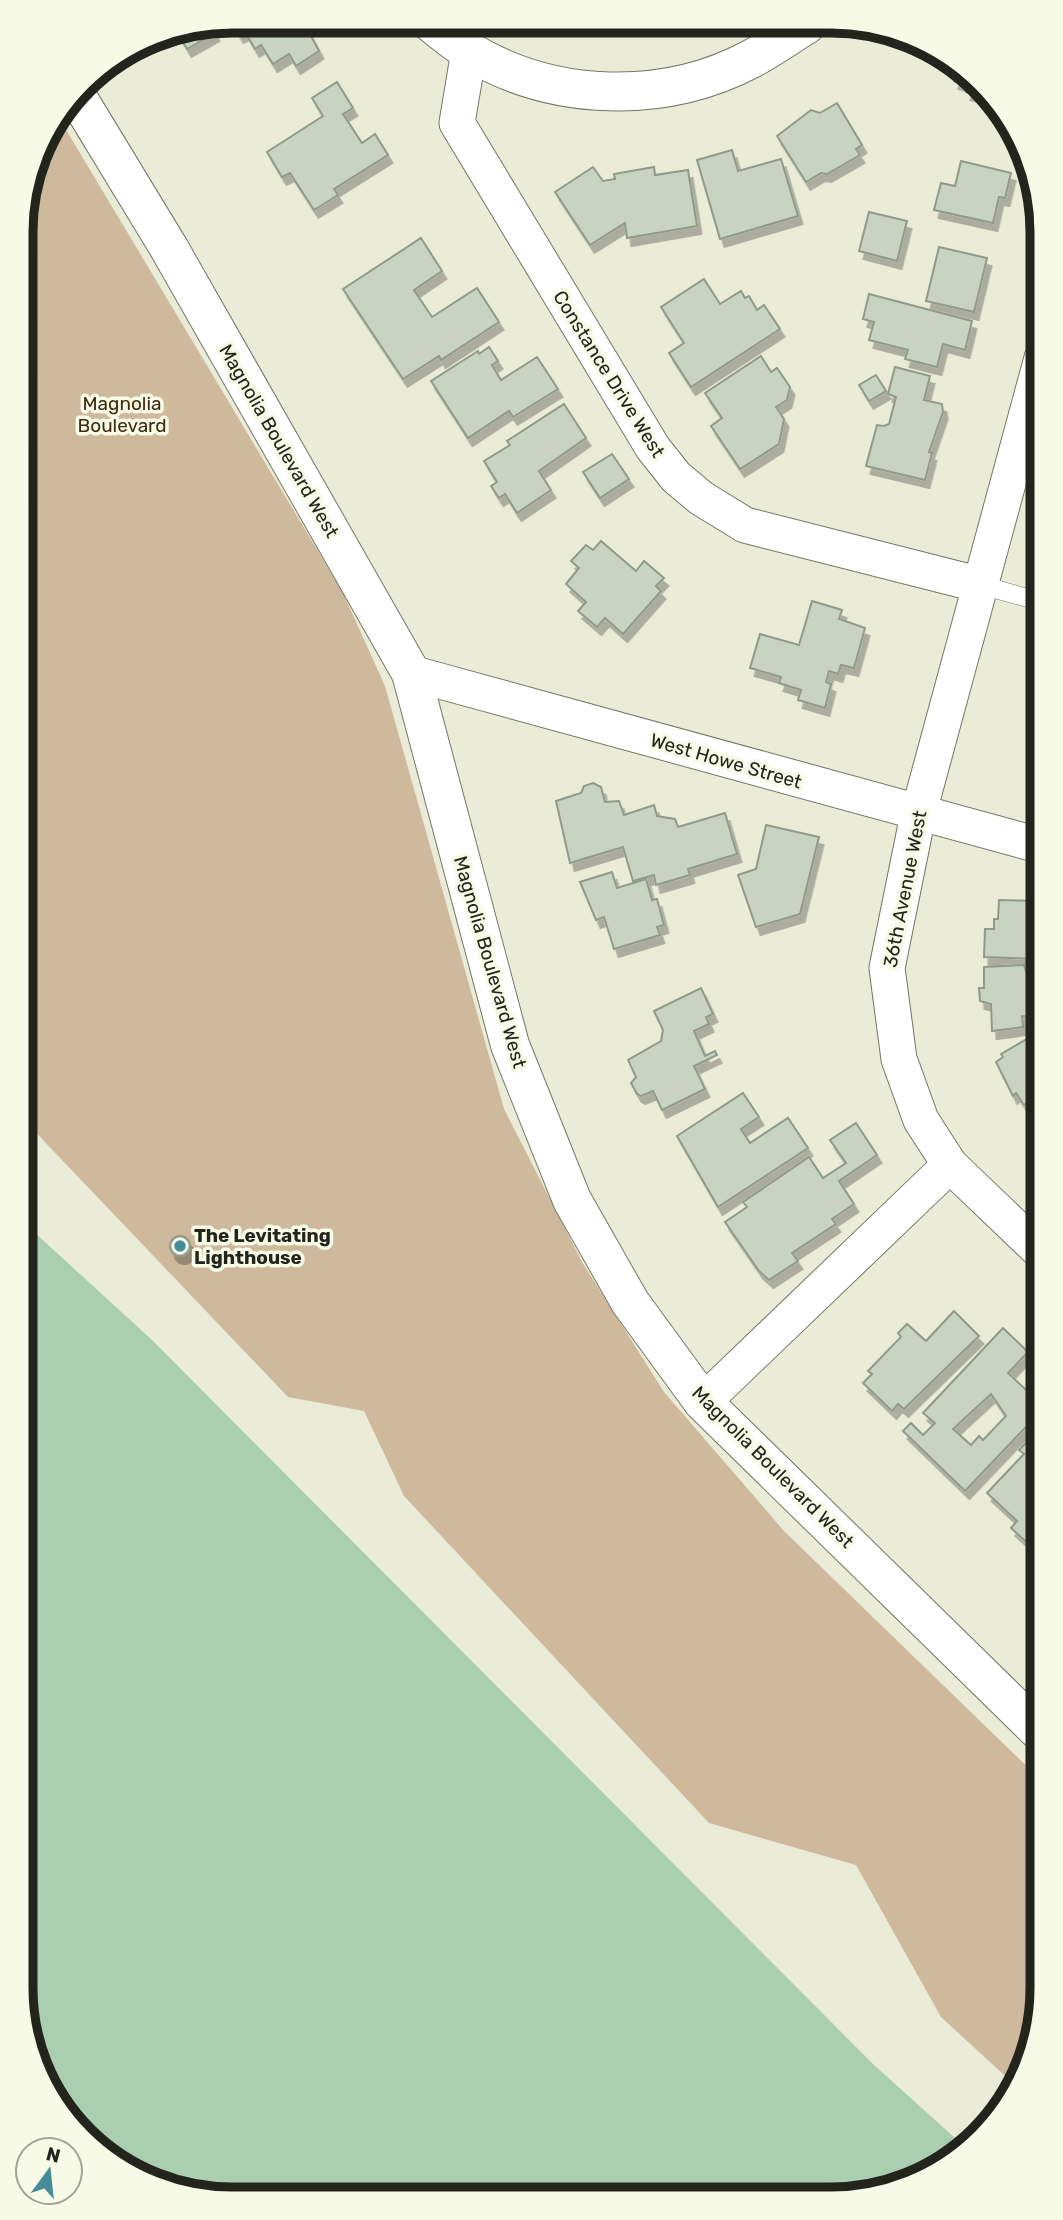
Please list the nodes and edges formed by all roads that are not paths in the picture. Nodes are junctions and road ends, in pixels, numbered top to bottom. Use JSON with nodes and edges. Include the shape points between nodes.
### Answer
{"nodes":[{"id":1,"x":444,"y":33,"type":"edge"},
{"id":2,"x":792,"y":33,"type":"edge"},
{"id":3,"x":468,"y":51,"type":"junction"},
{"id":4,"x":81,"y":103,"type":"edge"},
{"id":5,"x":1030,"y":403,"type":"edge"},
{"id":6,"x":981,"y":585,"type":"junction"},
{"id":7,"x":1030,"y":599,"type":"edge"},
{"id":8,"x":411,"y":673,"type":"junction"},
{"id":9,"x":918,"y":815,"type":"junction"},
{"id":10,"x":1030,"y":843,"type":"edge"},
{"id":11,"x":950,"y":1166,"type":"junction"},
{"id":12,"x":1029,"y":1241,"type":"edge"},
{"id":13,"x":704,"y":1402,"type":"junction"},
{"id":14,"x":1029,"y":1721,"type":"edge"}],
"edges":[{"from":1,"to":3,"type":"street"},
{"from":2,"to":3,"type":"street","via":[[751,59],[705,78],[658,89],[608,92],[512,73]]},
{"from":3,"to":6,"type":"street","name":"Constance Drive West","via":[[457,123],[653,449],[676,477],[701,499],[745,525]]},
{"from":4,"to":8,"type":"street","name":"Magnolia Boulevard West","via":[[169,248]]},
{"from":5,"to":6,"type":"street","name":"36th Avenue West"},
{"from":6,"to":7,"type":"lane"},
{"from":6,"to":9,"type":"street","name":"36th Avenue West"},
{"from":8,"to":9,"type":"street","name":"West Howe Street"},
{"from":8,"to":13,"type":"street","name":"Magnolia Boulevard West","via":[[510,1045],[566,1187],[630,1302]]},
{"from":9,"to":10,"type":"street","name":"West Howe Street"},
{"from":9,"to":11,"type":"street","name":"36th Avenue West","via":[[887,968],[900,1059],[921,1120]]},
{"from":11,"to":12,"type":"street","name":"36th Avenue West"},
{"from":11,"to":13,"type":"street"},
{"from":13,"to":14,"type":"street","name":"Magnolia Boulevard West"}]}
